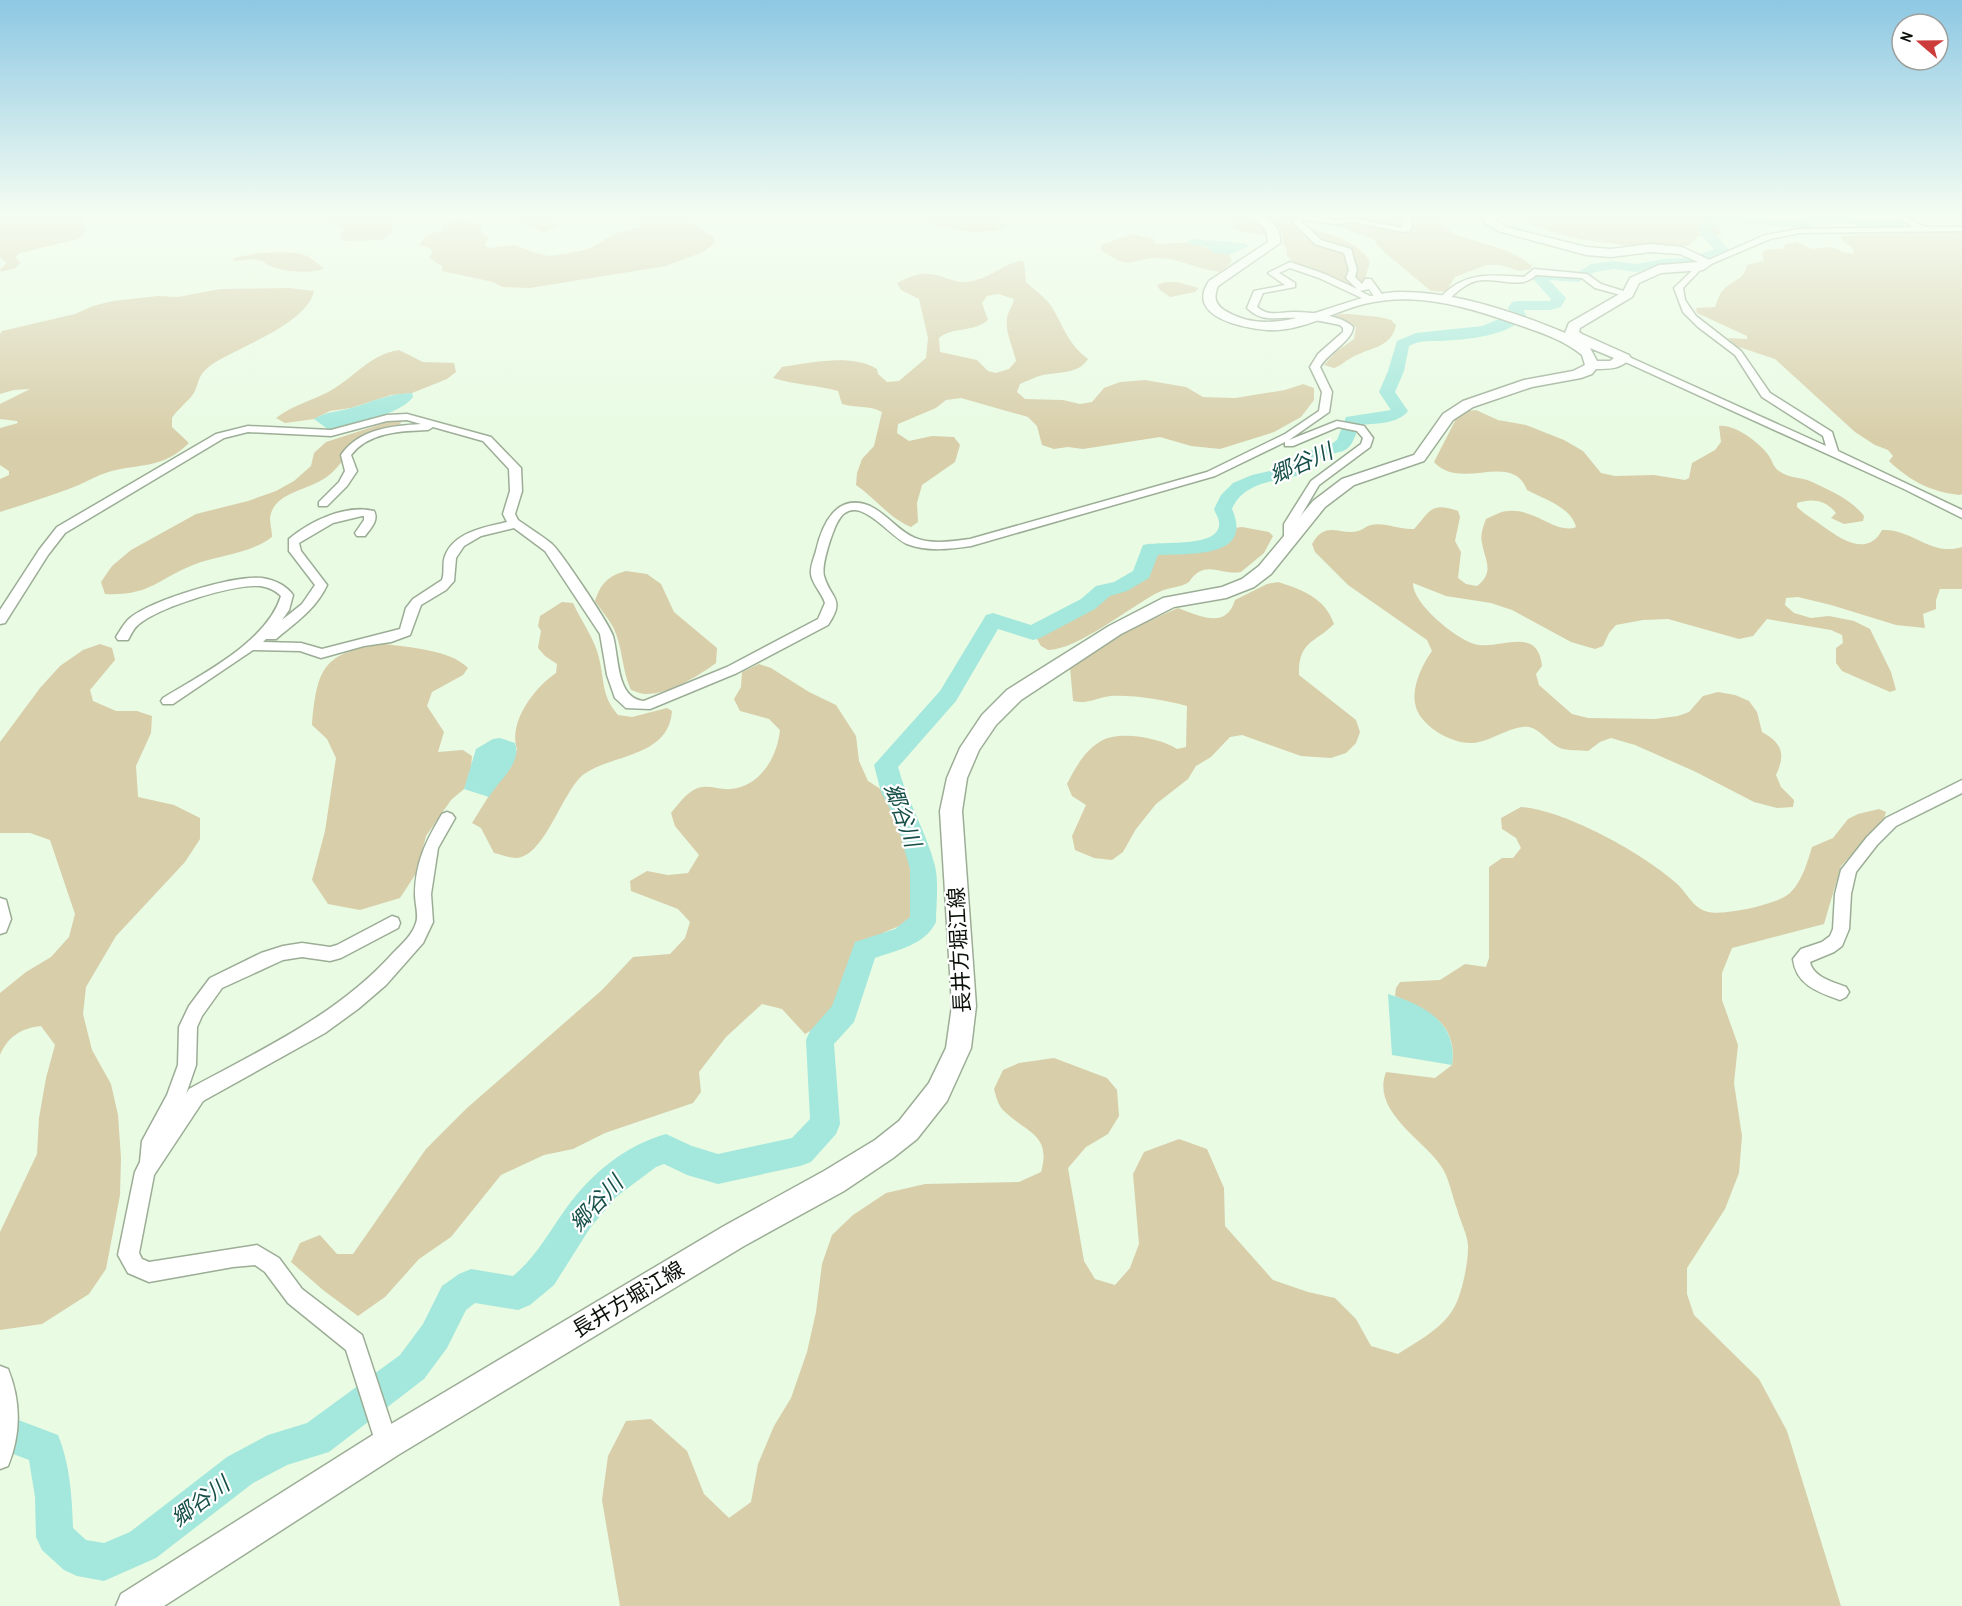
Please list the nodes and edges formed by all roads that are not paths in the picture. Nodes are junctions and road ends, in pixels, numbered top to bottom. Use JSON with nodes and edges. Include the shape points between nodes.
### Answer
{"nodes":[{"id":1,"x":1211,"y":287,"type":"edge"},
{"id":2,"x":1286,"y":287,"type":"edge"},
{"id":3,"x":1349,"y":287,"type":"edge"},
{"id":4,"x":1370,"y":287,"type":"edge"},
{"id":5,"x":1456,"y":287,"type":"edge"},
{"id":6,"x":1602,"y":287,"type":"edge"},
{"id":7,"x":1631,"y":287,"type":"edge"},
{"id":8,"x":1679,"y":287,"type":"edge"},
{"id":9,"x":1628,"y":294,"type":"junction"},
{"id":10,"x":1374,"y":297,"type":"junction"},
{"id":11,"x":1445,"y":298,"type":"junction"},
{"id":12,"x":1315,"y":318,"type":"junction"},
{"id":13,"x":1624,"y":358,"type":"junction"},
{"id":14,"x":1592,"y":365,"type":"junction"},
{"id":15,"x":437,"y":424,"type":"junction"},
{"id":16,"x":1256,"y":452,"type":"junction"},
{"id":17,"x":1833,"y":452,"type":"junction"},
{"id":18,"x":323,"y":504,"type":"dead end"},
{"id":19,"x":1962,"y":515,"type":"edge"},
{"id":20,"x":514,"y":524,"type":"junction"},
{"id":21,"x":362,"y":533,"type":"dead end"},
{"id":22,"x":1290,"y":539,"type":"junction"},
{"id":23,"x":0,"y":620,"type":"edge"},
{"id":24,"x":123,"y":637,"type":"dead end"},
{"id":25,"x":256,"y":646,"type":"junction"},
{"id":26,"x":168,"y":701,"type":"dead end"},
{"id":27,"x":1962,"y":786,"type":"edge"},
{"id":28,"x":447,"y":819,"type":"dead end"},
{"id":29,"x":0,"y":905,"type":"edge"},
{"id":30,"x":392,"y":923,"type":"dead end"},
{"id":31,"x":0,"y":927,"type":"edge"},
{"id":32,"x":1840,"y":992,"type":"dead end"},
{"id":33,"x":148,"y":1167,"type":"junction"},
{"id":34,"x":0,"y":1377,"type":"edge"},
{"id":35,"x":387,"y":1444,"type":"junction"},
{"id":36,"x":0,"y":1458,"type":"edge"},
{"id":37,"x":133,"y":1606,"type":"edge"}],
"edges":[{"from":1,"to":12,"type":"main road","via":[[1208,300],[1212,308],[1234,319],[1262,326],[1295,325]]},
{"from":2,"to":12,"type":"street","via":[[1259,291],[1252,308],[1267,317]]},
{"from":3,"to":10,"type":"street"},
{"from":4,"to":10,"type":"street"},
{"from":5,"to":11,"type":"street"},
{"from":6,"to":9,"type":"street"},
{"from":7,"to":9,"type":"main road"},
{"from":8,"to":17,"type":"street","via":[[1687,313],[1737,352],[1763,393],[1828,434]]},
{"from":9,"to":13,"type":"main road","via":[[1572,329],[1577,337]]},
{"from":10,"to":11,"type":"main road"},
{"from":10,"to":12,"type":"main road"},
{"from":11,"to":14,"type":"main road","via":[[1569,340],[1588,353]]},
{"from":12,"to":16,"type":"street","via":[[1348,327],[1348,333],[1321,356],[1315,367],[1327,392],[1323,412],[1289,436]]},
{"from":13,"to":14,"type":"main road","name":"長井方堀江線","via":[[1613,364]]},
{"from":13,"to":17,"type":"street"},
{"from":14,"to":22,"type":"main road","name":"長井方堀江線","via":[[1576,375],[1529,383],[1468,404],[1448,417],[1419,458],[1348,482],[1319,504]]},
{"from":15,"to":18,"type":"street","via":[[381,432],[356,445],[346,455],[351,471]]},
{"from":15,"to":20,"type":"street","via":[[487,439],[515,468],[516,491],[509,514]]},
{"from":15,"to":23,"type":"street","via":[[397,416],[331,433],[248,429],[220,436],[61,530]]},
{"from":16,"to":20,"type":"street","via":[[1211,474],[1010,532],[950,545],[912,541],[860,507],[840,509],[828,529],[818,574],[832,603],[823,622],[732,670],[645,706],[631,705],[622,698],[606,633],[549,548]]},
{"from":16,"to":22,"type":"street","via":[[1271,451],[1337,424],[1366,433],[1366,445],[1315,483],[1290,524]]},
{"from":17,"to":19,"type":"street"},
{"from":20,"to":25,"type":"street","via":[[474,536],[452,552],[448,581],[418,600],[405,632],[398,636],[321,654],[301,647]]},
{"from":21,"to":25,"type":"street","via":[[370,520],[370,513],[363,511],[310,530],[293,542],[295,551],[321,585],[319,592]]},
{"from":22,"to":35,"type":"main road","name":"長井方堀江線","via":[[1248,584],[1169,602],[1115,630],[1023,689],[989,720],[970,748],[957,778],[951,811],[963,976],[961,1029],[950,1070],[908,1130],[834,1181],[734,1236]]},
{"from":24,"to":25,"type":"street","via":[[132,622],[163,606],[258,581],[280,587],[287,595],[287,603]]},
{"from":25,"to":26,"type":"street"},
{"from":27,"to":32,"type":"street","via":[[1891,822],[1850,870],[1836,941],[1801,959],[1803,972],[1809,978]]},
{"from":28,"to":33,"type":"street","via":[[430,848],[423,894],[425,922],[404,955],[381,980],[319,1027],[196,1095]]},
{"from":29,"to":31,"type":"street"},
{"from":30,"to":33,"type":"street","via":[[341,951],[283,953],[216,983],[188,1027],[187,1065],[175,1099],[151,1141]]},
{"from":33,"to":35,"type":"street","via":[[129,1245],[128,1255],[135,1266],[149,1272],[257,1255],[272,1265],[295,1296],[354,1343]]},
{"from":34,"to":36,"type":"street","via":[[9,1410]]},
{"from":35,"to":37,"type":"main road","name":"長井方堀江線"}]}
